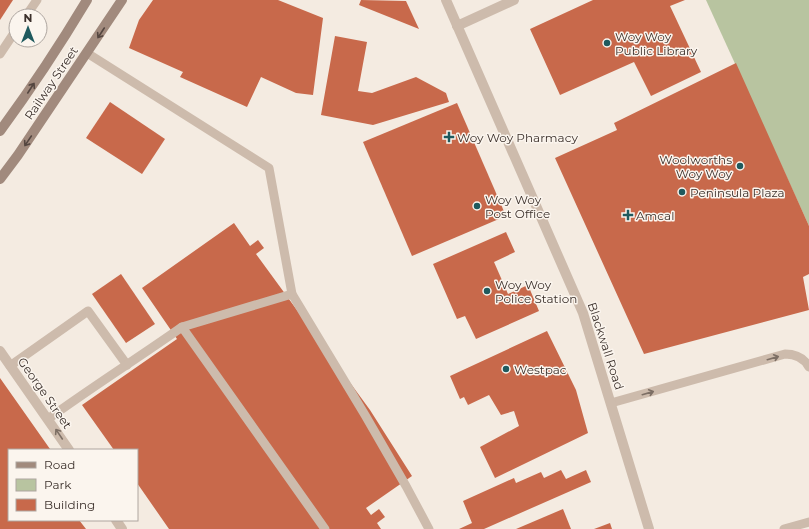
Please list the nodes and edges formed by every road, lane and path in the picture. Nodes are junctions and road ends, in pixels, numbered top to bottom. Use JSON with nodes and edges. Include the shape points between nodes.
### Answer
{"nodes":[{"id":1,"x":87,"y":0,"type":"edge"},
{"id":2,"x":122,"y":0,"type":"edge"},
{"id":3,"x":446,"y":0,"type":"edge"},
{"id":4,"x":514,"y":0,"type":"edge"},
{"id":5,"x":456,"y":26,"type":"junction"},
{"id":6,"x":8,"y":42,"type":"edge"},
{"id":7,"x":87,"y":53,"type":"junction"},
{"id":8,"x":0,"y":54,"type":"edge"},
{"id":9,"x":0,"y":131,"type":"edge"},
{"id":10,"x":0,"y":179,"type":"edge"},
{"id":11,"x":292,"y":294,"type":"junction"},
{"id":12,"x":182,"y":327,"type":"junction"},
{"id":13,"x":0,"y":351,"type":"edge"},
{"id":14,"x":127,"y":365,"type":"junction"},
{"id":15,"x":10,"y":366,"type":"junction"},
{"id":16,"x":809,"y":367,"type":"edge"},
{"id":17,"x":611,"y":403,"type":"junction"},
{"id":18,"x":48,"y":419,"type":"junction"},
{"id":19,"x":68,"y":449,"type":"edge"},
{"id":20,"x":809,"y":522,"type":"edge"},
{"id":21,"x":325,"y":529,"type":"edge"},
{"id":22,"x":429,"y":529,"type":"edge"},
{"id":23,"x":649,"y":529,"type":"edge"},
{"id":24,"x":784,"y":529,"type":"edge"}],
"edges":[{"from":9,"to":1,"type":"main road","name":"Railway Street","one_way":true,"via":[[21,103]]},
{"from":2,"to":7,"type":"main road","name":"Railway Street","one_way":true},
{"from":3,"to":5,"type":"street","name":"Blackwall Road"},
{"from":4,"to":5,"type":"street"},
{"from":5,"to":17,"type":"street","name":"Blackwall Road","via":[[583,313]]},
{"from":6,"to":8,"type":"lane"},
{"from":7,"to":10,"type":"main road","name":"Railway Street","one_way":true},
{"from":7,"to":11,"type":"lane","via":[[269,168]]},
{"from":11,"to":12,"type":"lane"},
{"from":11,"to":22,"type":"lane"},
{"from":12,"to":14,"type":"lane"},
{"from":12,"to":21,"type":"lane"},
{"from":13,"to":15,"type":"street","name":"George Street"},
{"from":14,"to":15,"type":"lane","via":[[88,311]]},
{"from":14,"to":18,"type":"lane"},
{"from":15,"to":18,"type":"street","name":"George Street"},
{"from":17,"to":16,"type":"lane","one_way":true,"via":[[785,354],[800,358]]},
{"from":17,"to":23,"type":"street","name":"Blackwall Road"},
{"from":19,"to":18,"type":"street","name":"George Street","one_way":true},
{"from":20,"to":24,"type":"lane"}]}
